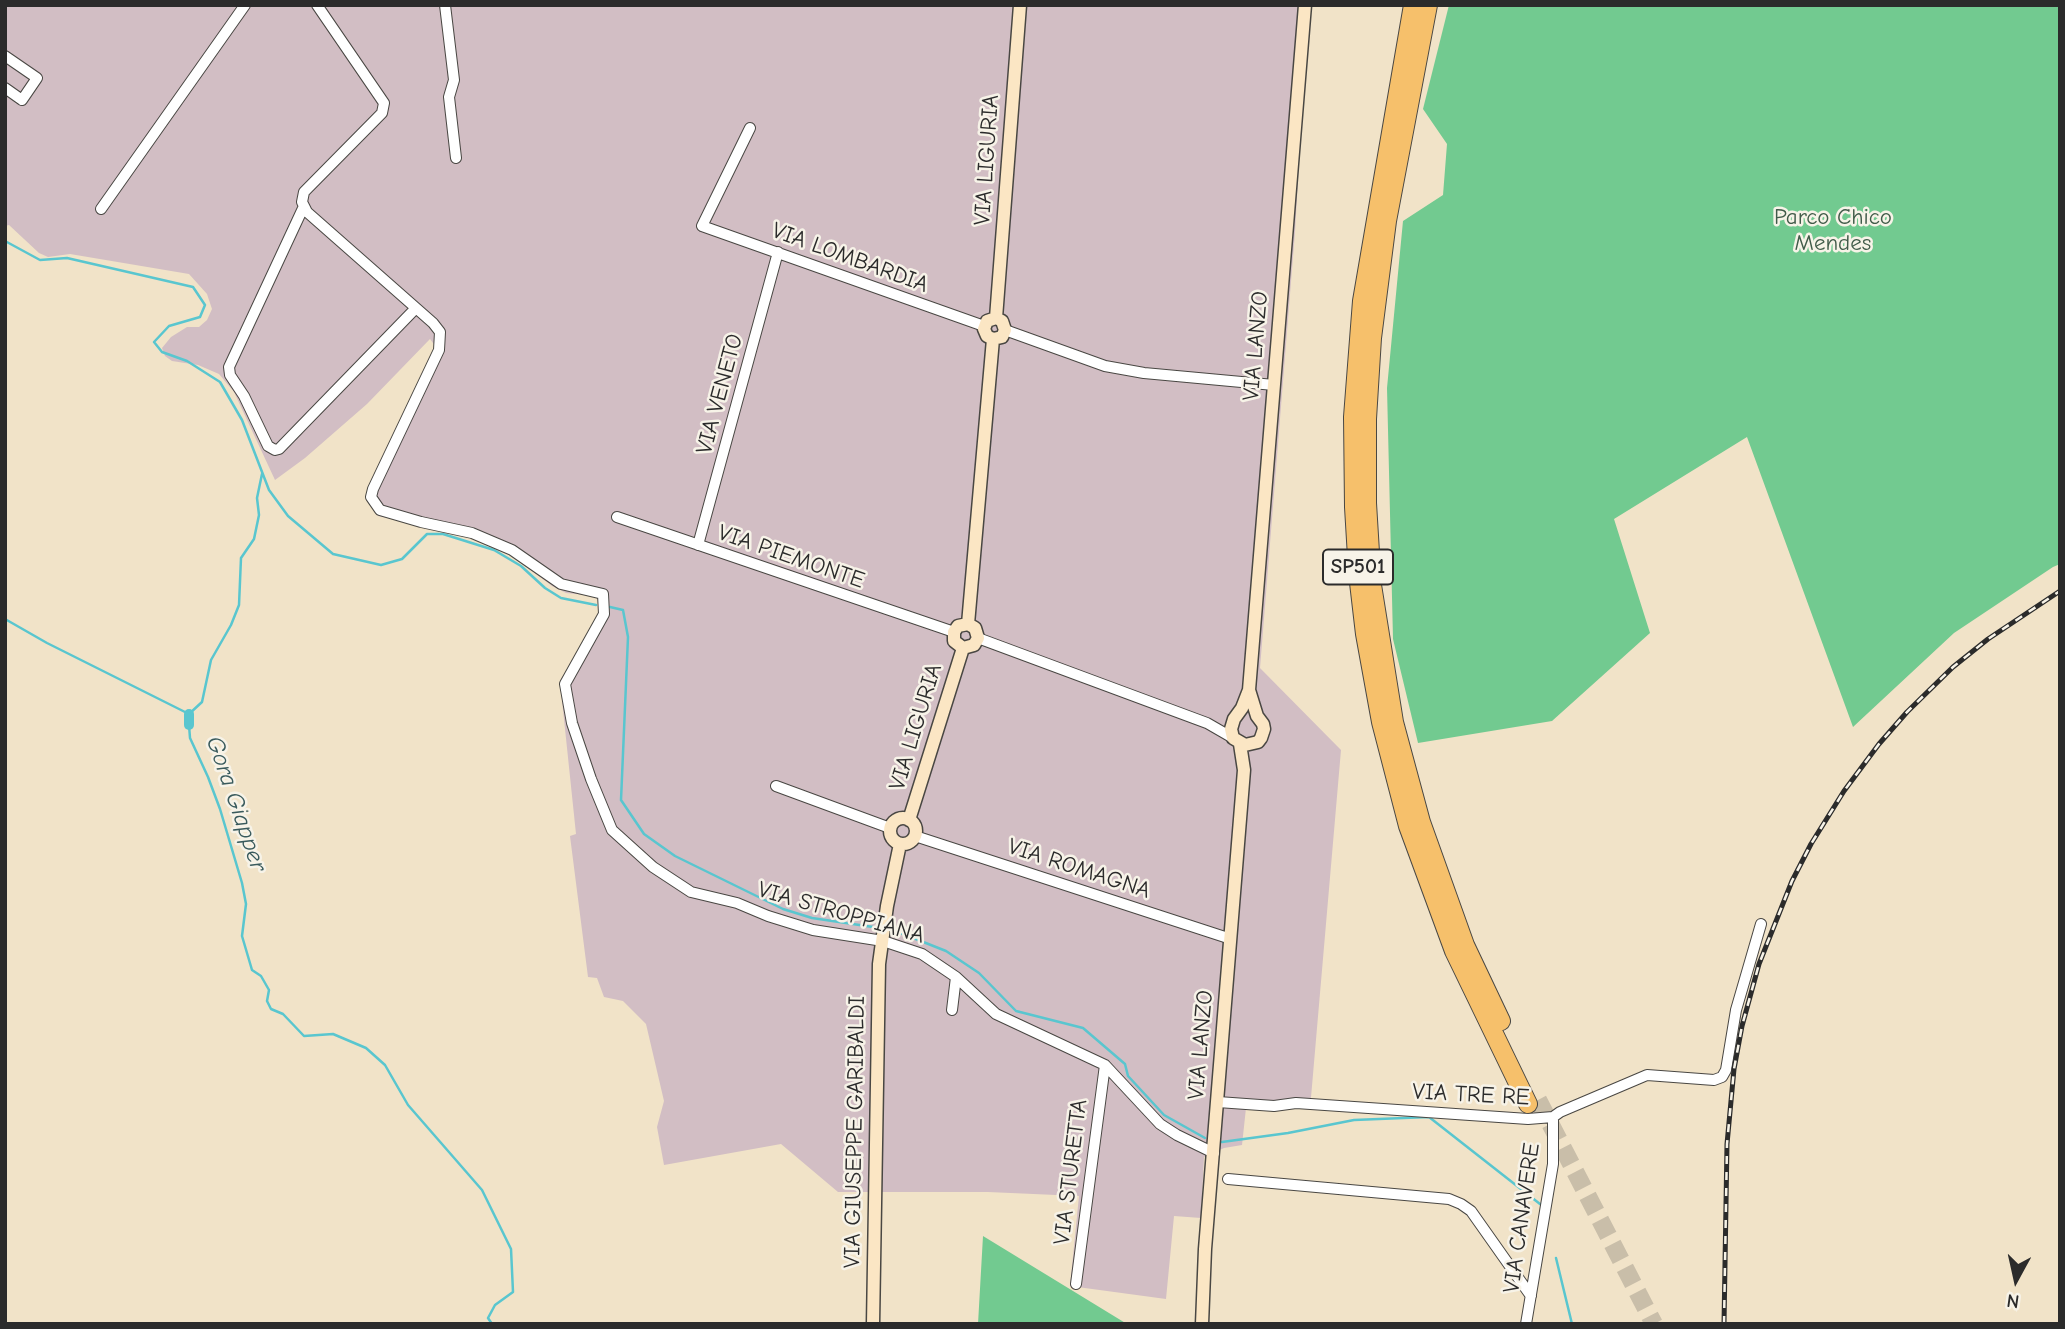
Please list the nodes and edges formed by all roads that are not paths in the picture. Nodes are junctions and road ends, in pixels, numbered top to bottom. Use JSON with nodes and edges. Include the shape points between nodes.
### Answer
{"nodes":[{"id":1,"x":245,"y":5,"type":"edge"},
{"id":2,"x":317,"y":5,"type":"edge"},
{"id":3,"x":445,"y":5,"type":"edge"},
{"id":4,"x":1020,"y":5,"type":"edge"},
{"id":5,"x":1305,"y":5,"type":"edge"},
{"id":6,"x":1413,"y":5,"type":"edge"},
{"id":7,"x":1428,"y":5,"type":"edge"},
{"id":8,"x":5,"y":56,"type":"edge"},
{"id":9,"x":5,"y":88,"type":"edge"},
{"id":10,"x":750,"y":128,"type":"dead end"},
{"id":11,"x":456,"y":158,"type":"dead end"},
{"id":12,"x":304,"y":206,"type":"junction"},
{"id":13,"x":101,"y":209,"type":"dead end"},
{"id":14,"x":778,"y":252,"type":"junction"},
{"id":15,"x":416,"y":308,"type":"junction"},
{"id":16,"x":996,"y":318,"type":"junction"},
{"id":17,"x":984,"y":326,"type":"junction"},
{"id":18,"x":1005,"y":331,"type":"junction"},
{"id":19,"x":993,"y":339,"type":"junction"},
{"id":20,"x":1275,"y":385,"type":"junction"},
{"id":21,"x":617,"y":517,"type":"dead end"},
{"id":22,"x":698,"y":545,"type":"junction"},
{"id":23,"x":968,"y":624,"type":"junction"},
{"id":24,"x":954,"y":632,"type":"junction"},
{"id":25,"x":978,"y":638,"type":"junction"},
{"id":26,"x":963,"y":648,"type":"junction"},
{"id":27,"x":1249,"y":690,"type":"junction"},
{"id":28,"x":1257,"y":716,"type":"junction"},
{"id":29,"x":1236,"y":717,"type":"junction"},
{"id":30,"x":1208,"y":723,"type":"junction"},
{"id":31,"x":1242,"y":742,"type":"junction"},
{"id":32,"x":776,"y":786,"type":"dead end"},
{"id":33,"x":909,"y":820,"type":"junction"},
{"id":34,"x":890,"y":828,"type":"junction"},
{"id":35,"x":915,"y":836,"type":"junction"},
{"id":36,"x":900,"y":844,"type":"junction"},
{"id":37,"x":1761,"y":924,"type":"dead end"},
{"id":38,"x":1231,"y":939,"type":"junction"},
{"id":39,"x":883,"y":941,"type":"junction"},
{"id":40,"x":956,"y":977,"type":"junction"},
{"id":41,"x":952,"y":1010,"type":"dead end"},
{"id":42,"x":1105,"y":1065,"type":"junction"},
{"id":43,"x":1218,"y":1102,"type":"junction"},
{"id":44,"x":1553,"y":1117,"type":"junction"},
{"id":45,"x":1214,"y":1153,"type":"junction"},
{"id":46,"x":1228,"y":1179,"type":"dead end"},
{"id":47,"x":1076,"y":1284,"type":"dead end"},
{"id":48,"x":1531,"y":1296,"type":"junction"},
{"id":49,"x":873,"y":1324,"type":"edge"},
{"id":50,"x":1202,"y":1324,"type":"edge"},
{"id":51,"x":1526,"y":1324,"type":"edge"}],
"edges":[{"from":1,"to":13,"type":"street"},
{"from":2,"to":12,"type":"street","via":[[384,103],[382,113],[304,192]]},
{"from":3,"to":11,"type":"street","via":[[454,80],[449,97]]},
{"from":4,"to":16,"type":"street","name":"VIA LIGURIA"},
{"from":5,"to":20,"type":"street","name":"VIA LANZO"},
{"from":6,"to":7,"type":"highway","number":"SP501","via":[[1362,301],[1353,417],[1358,574],[1381,722],[1408,826],[1454,951],[1533,1102],[1465,945],[1421,822],[1394,722],[1372,585],[1367,503],[1372,338],[1387,221]]},
{"from":8,"to":9,"type":"street","via":[[37,78],[22,100]]},
{"from":10,"to":14,"type":"street","name":"VIA LOMBARDIA","via":[[702,226]]},
{"from":12,"to":15,"type":"street"},
{"from":12,"to":15,"type":"street","via":[[229,367],[268,446],[279,449]]},
{"from":14,"to":17,"type":"street","name":"VIA LOMBARDIA"},
{"from":14,"to":22,"type":"street","name":"VIA VENETO"},
{"from":15,"to":39,"type":"street","name":"VIA STROPPIANA","via":[[440,332],[439,350],[371,497],[389,514],[479,536],[512,550],[561,584],[603,594],[604,614],[565,684],[572,723],[612,830],[653,867],[691,892],[813,930]]},
{"from":16,"to":17,"type":"street"},
{"from":16,"to":18,"type":"street"},
{"from":17,"to":19,"type":"street","via":[[985,334]]},
{"from":18,"to":19,"type":"street"},
{"from":18,"to":20,"type":"street","via":[[1105,366]]},
{"from":19,"to":23,"type":"street"},
{"from":20,"to":27,"type":"street","name":"VIA LANZO"},
{"from":21,"to":22,"type":"street","name":"VIA PIEMONTE"},
{"from":22,"to":24,"type":"street","name":"VIA PIEMONTE"},
{"from":23,"to":24,"type":"street"},
{"from":23,"to":25,"type":"street"},
{"from":24,"to":26,"type":"street","via":[[954,641]]},
{"from":25,"to":26,"type":"street","via":[[974,645]]},
{"from":25,"to":30,"type":"street"},
{"from":26,"to":33,"type":"street","name":"VIA LIGURIA"},
{"from":27,"to":28,"type":"street","name":"VIA LANZO"},
{"from":27,"to":29,"type":"street","name":"VIA LANZO"},
{"from":28,"to":29,"type":"street","via":[[1248,712]]},
{"from":28,"to":31,"type":"street","via":[[1264,729],[1261,738]]},
{"from":29,"to":30,"type":"street"},
{"from":29,"to":31,"type":"street","via":[[1231,729]]},
{"from":30,"to":31,"type":"street"},
{"from":31,"to":38,"type":"street","name":"VIA LANZO","via":[[1244,769]]},
{"from":32,"to":34,"type":"street"},
{"from":33,"to":34,"type":"street","via":[[899,819]]},
{"from":33,"to":35,"type":"street","via":[[916,828]]},
{"from":34,"to":36,"type":"street","via":[[891,837]]},
{"from":35,"to":36,"type":"street","via":[[908,844]]},
{"from":35,"to":38,"type":"street","name":"VIA ROMAGNA"},
{"from":36,"to":39,"type":"street"},
{"from":37,"to":44,"type":"street","name":"VIA TRE RE","via":[[1722,1077],[1647,1075]]},
{"from":38,"to":43,"type":"street","name":"VIA LANZO"},
{"from":39,"to":40,"type":"street","name":"VIA STROPPIANA","via":[[922,954]]},
{"from":39,"to":49,"type":"street","name":"VIA GIUSEPPE GARIBALDI"},
{"from":40,"to":41,"type":"street"},
{"from":40,"to":42,"type":"street","name":"VIA STROPPIANA","via":[[996,1014]]},
{"from":42,"to":45,"type":"street","name":"VIA STROPPIANA","via":[[1160,1124]]},
{"from":42,"to":47,"type":"street","name":"VIA STURETTA"},
{"from":43,"to":44,"type":"street","name":"VIA TRE RE"},
{"from":43,"to":45,"type":"street","name":"VIA LANZO"},
{"from":44,"to":48,"type":"street","name":"VIA CANAVERE","via":[[1553,1164]]},
{"from":45,"to":50,"type":"street","name":"VIA LANZO"},
{"from":46,"to":48,"type":"street","via":[[1449,1199],[1471,1211]]},
{"from":48,"to":51,"type":"street","name":"VIA CANAVERE"}]}
